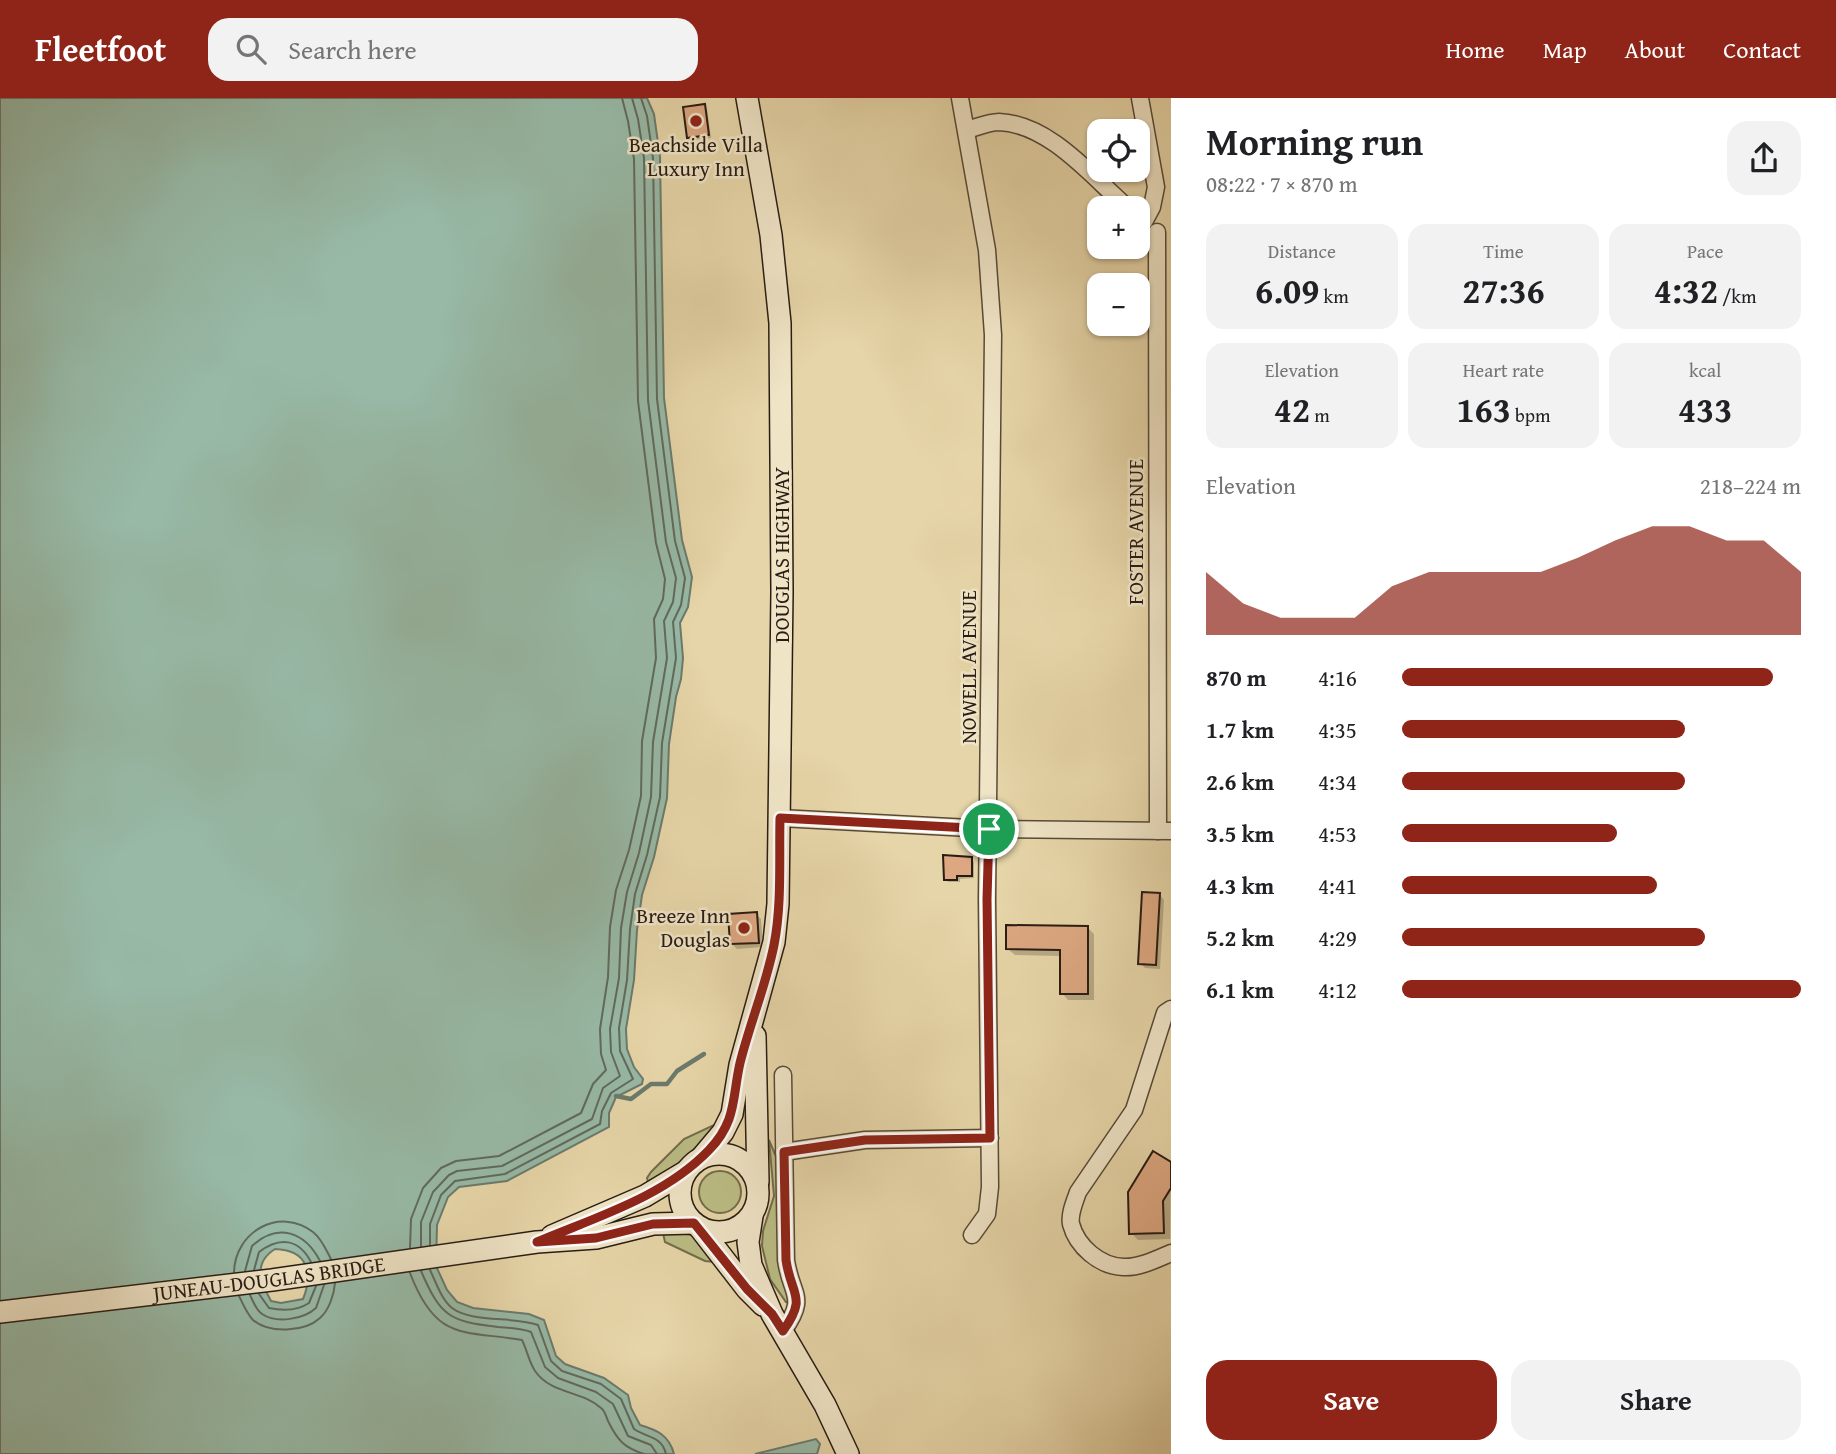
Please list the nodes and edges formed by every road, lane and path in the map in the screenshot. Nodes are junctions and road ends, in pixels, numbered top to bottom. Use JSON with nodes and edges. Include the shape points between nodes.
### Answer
{"nodes":[{"id":1,"x":747,"y":98,"type":"edge"},
{"id":2,"x":960,"y":98,"type":"edge"},
{"id":3,"x":1140,"y":98,"type":"edge"},
{"id":4,"x":967,"y":130,"type":"junction"},
{"id":5,"x":1115,"y":196,"type":"edge"},
{"id":6,"x":1150,"y":212,"type":"edge"},
{"id":7,"x":1150,"y":227,"type":"edge"},
{"id":8,"x":1171,"y":245,"type":"edge"},
{"id":9,"x":1147,"y":259,"type":"edge"},
{"id":10,"x":780,"y":818,"type":"junction"},
{"id":11,"x":989,"y":829,"type":"junction"},
{"id":12,"x":1164,"y":831,"type":"edge"},
{"id":13,"x":1171,"y":1009,"type":"edge"},
{"id":14,"x":755,"y":1011,"type":"junction"},
{"id":15,"x":783,"y":1075,"type":"dead end"},
{"id":16,"x":990,"y":1138,"type":"junction"},
{"id":17,"x":784,"y":1152,"type":"junction"},
{"id":18,"x":702,"y":1157,"type":"junction"},
{"id":19,"x":685,"y":1172,"type":"junction"},
{"id":20,"x":758,"y":1184,"type":"junction"},
{"id":21,"x":752,"y":1216,"type":"junction"},
{"id":22,"x":697,"y":1225,"type":"junction"},
{"id":23,"x":972,"y":1235,"type":"dead end"},
{"id":24,"x":537,"y":1242,"type":"junction"},
{"id":25,"x":1171,"y":1253,"type":"edge"},
{"id":26,"x":0,"y":1312,"type":"edge"},
{"id":27,"x":778,"y":1322,"type":"junction"},
{"id":28,"x":848,"y":1454,"type":"edge"}],
"edges":[{"from":1,"to":10,"type":"main road","name":"DOUGLAS HIGHWAY","via":[[771,235],[780,323]]},
{"from":2,"to":4,"type":"street","name":"NOWELL AVENUE"},
{"from":3,"to":6,"type":"street","name":"FOSTER AVENUE","via":[[1156,187]]},
{"from":4,"to":5,"type":"street","via":[[997,122],[1024,126],[1048,137]]},
{"from":4,"to":11,"type":"street","name":"NOWELL AVENUE","via":[[987,250],[993,335]]},
{"from":7,"to":8,"type":"street"},
{"from":9,"to":12,"type":"street","name":"FOSTER AVENUE"},
{"from":10,"to":11,"type":"street"},
{"from":10,"to":14,"type":"main road","name":"DOUGLAS HIGHWAY","via":[[775,942]]},
{"from":11,"to":12,"type":"street"},
{"from":11,"to":16,"type":"street","name":"NOWELL AVENUE"},
{"from":13,"to":25,"type":"street","via":[[1165,1013],[1134,1110],[1078,1192],[1071,1222],[1079,1241],[1107,1265],[1126,1267]]},
{"from":14,"to":18,"type":"main road","name":"DOUGLAS HIGHWAY","via":[[732,1114]]},
{"from":14,"to":20,"type":"main road"},
{"from":15,"to":17,"type":"street"},
{"from":16,"to":17,"type":"street","via":[[865,1140]]},
{"from":16,"to":23,"type":"street","name":"NOWELL AVENUE","via":[[987,1214]]},
{"from":17,"to":27,"type":"street","via":[[786,1260],[797,1305],[794,1315]]},
{"from":18,"to":19,"type":"main road"},
{"from":18,"to":20,"type":"main road","via":[[713,1153],[737,1157],[747,1163]]},
{"from":19,"to":22,"type":"main road","via":[[682,1205]]},
{"from":19,"to":24,"type":"main road","via":[[645,1196]]},
{"from":20,"to":21,"type":"main road"},
{"from":21,"to":22,"type":"main road","via":[[733,1230],[710,1231]]},
{"from":21,"to":27,"type":"main road","via":[[751,1265]]},
{"from":22,"to":24,"type":"main road","via":[[661,1223],[596,1238]]},
{"from":22,"to":27,"type":"main road"},
{"from":24,"to":26,"type":"main road","name":"JUNEAU-DOUGLAS BRIDGE"},
{"from":27,"to":28,"type":"main road"}]}
